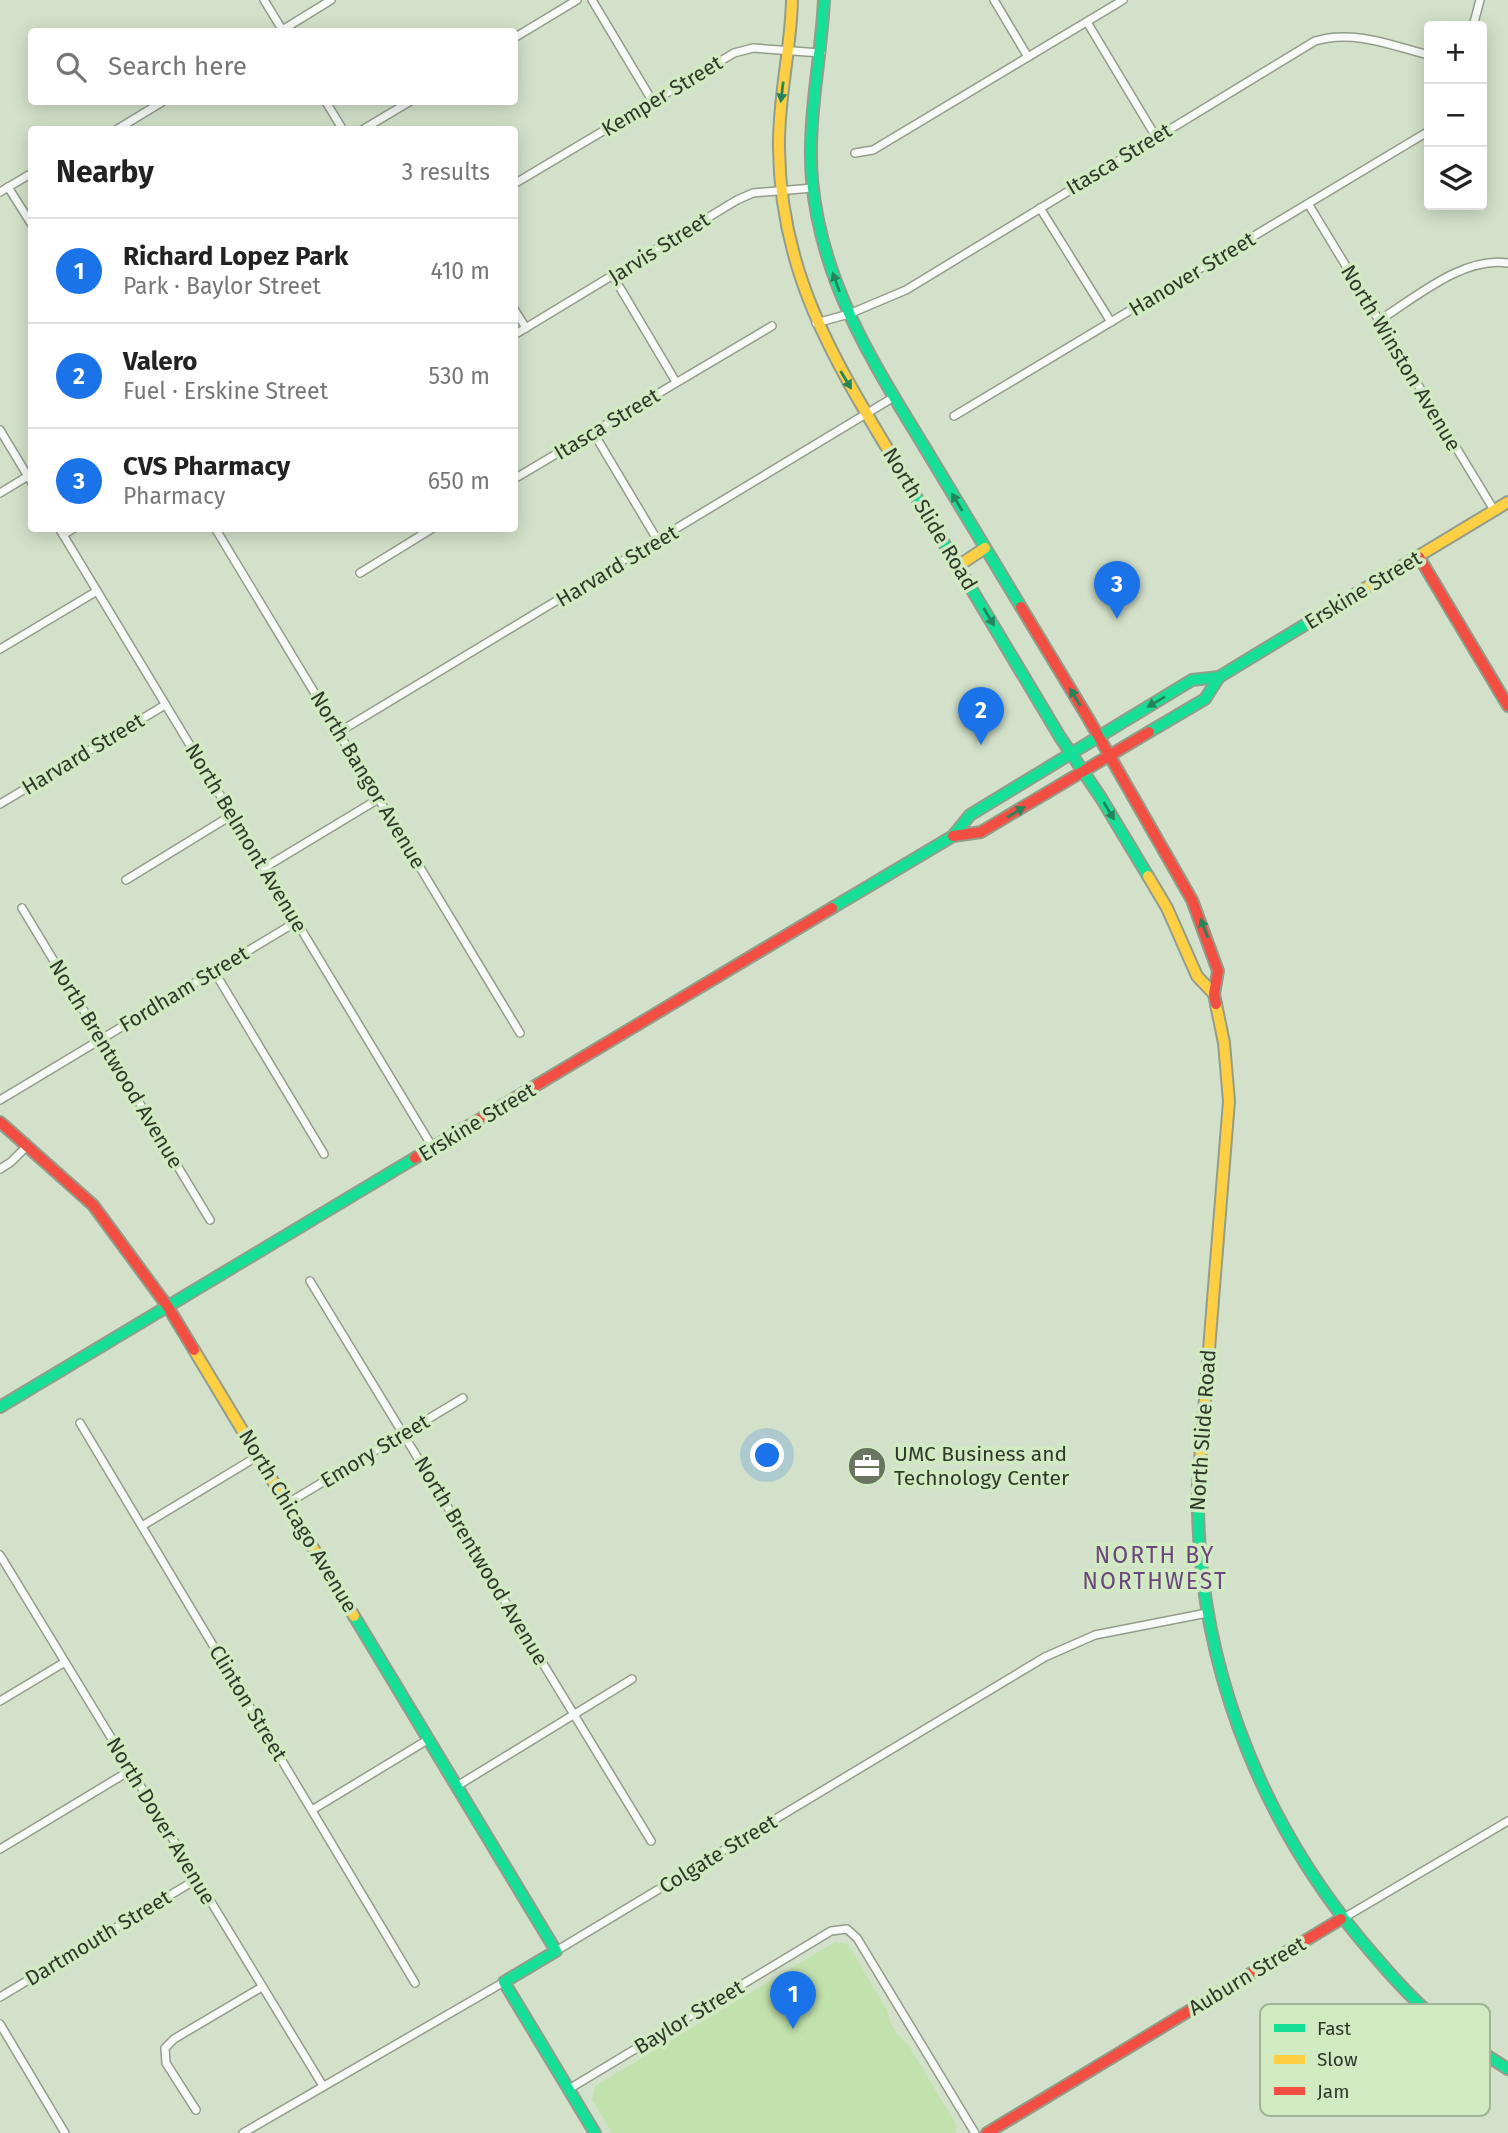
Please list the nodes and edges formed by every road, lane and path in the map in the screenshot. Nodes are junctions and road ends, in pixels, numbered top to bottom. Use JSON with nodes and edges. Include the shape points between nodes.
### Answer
{"nodes":[{"id":1,"x":264,"y":0,"type":"edge"},
{"id":2,"x":331,"y":0,"type":"edge"},
{"id":3,"x":577,"y":0,"type":"edge"},
{"id":4,"x":592,"y":0,"type":"edge"},
{"id":5,"x":792,"y":0,"type":"edge"},
{"id":6,"x":824,"y":0,"type":"edge"},
{"id":7,"x":994,"y":0,"type":"edge"},
{"id":8,"x":1123,"y":0,"type":"edge"},
{"id":9,"x":1480,"y":0,"type":"edge"},
{"id":10,"x":1474,"y":21,"type":"edge"},
{"id":11,"x":1087,"y":22,"type":"junction"},
{"id":12,"x":279,"y":28,"type":"edge"},
{"id":13,"x":286,"y":28,"type":"edge"},
{"id":14,"x":518,"y":36,"type":"edge"},
{"id":15,"x":788,"y":51,"type":"junction"},
{"id":16,"x":821,"y":54,"type":"junction"},
{"id":17,"x":1424,"y":54,"type":"edge"},
{"id":18,"x":1028,"y":57,"type":"junction"},
{"id":19,"x":653,"y":102,"type":"junction"},
{"id":20,"x":157,"y":105,"type":"edge"},
{"id":21,"x":328,"y":105,"type":"edge"},
{"id":22,"x":404,"y":105,"type":"edge"},
{"id":23,"x":123,"y":126,"type":"edge"},
{"id":24,"x":341,"y":126,"type":"edge"},
{"id":25,"x":369,"y":126,"type":"edge"},
{"id":26,"x":1424,"y":134,"type":"edge"},
{"id":27,"x":1156,"y":137,"type":"junction"},
{"id":28,"x":855,"y":153,"type":"dead end"},
{"id":29,"x":28,"y":175,"type":"edge"},
{"id":30,"x":518,"y":182,"type":"edge"},
{"id":31,"x":8,"y":187,"type":"junction"},
{"id":32,"x":813,"y":188,"type":"junction"},
{"id":33,"x":781,"y":191,"type":"junction"},
{"id":34,"x":0,"y":192,"type":"edge"},
{"id":35,"x":1309,"y":205,"type":"junction"},
{"id":36,"x":1040,"y":208,"type":"junction"},
{"id":37,"x":28,"y":219,"type":"edge"},
{"id":38,"x":1508,"y":263,"type":"edge"},
{"id":39,"x":613,"y":276,"type":"junction"},
{"id":40,"x":849,"y":314,"type":"junction"},
{"id":41,"x":518,"y":315,"type":"edge"},
{"id":42,"x":1378,"y":321,"type":"junction"},
{"id":43,"x":1111,"y":322,"type":"junction"},
{"id":44,"x":816,"y":323,"type":"junction"},
{"id":45,"x":772,"y":326,"type":"dead end"},
{"id":46,"x":526,"y":328,"type":"junction"},
{"id":47,"x":518,"y":333,"type":"edge"},
{"id":48,"x":676,"y":382,"type":"junction"},
{"id":49,"x":894,"y":397,"type":"junction"},
{"id":50,"x":867,"y":414,"type":"junction"},
{"id":51,"x":954,"y":416,"type":"dead end"},
{"id":52,"x":0,"y":430,"type":"edge"},
{"id":53,"x":593,"y":432,"type":"junction"},
{"id":54,"x":28,"y":477,"type":"edge"},
{"id":55,"x":518,"y":477,"type":"edge"},
{"id":56,"x":28,"y":481,"type":"edge"},
{"id":57,"x":0,"y":493,"type":"edge"},
{"id":58,"x":1508,"y":502,"type":"edge"},
{"id":59,"x":1494,"y":510,"type":"junction"},
{"id":60,"x":61,"y":532,"type":"edge"},
{"id":61,"x":217,"y":532,"type":"edge"},
{"id":62,"x":427,"y":532,"type":"edge"},
{"id":63,"x":658,"y":541,"type":"junction"},
{"id":64,"x":985,"y":548,"type":"junction"},
{"id":65,"x":1419,"y":556,"type":"junction"},
{"id":66,"x":958,"y":566,"type":"junction"},
{"id":67,"x":360,"y":573,"type":"dead end"},
{"id":68,"x":97,"y":591,"type":"junction"},
{"id":69,"x":0,"y":649,"type":"edge"},
{"id":70,"x":1219,"y":677,"type":"junction"},
{"id":71,"x":166,"y":705,"type":"junction"},
{"id":72,"x":1508,"y":706,"type":"edge"},
{"id":73,"x":340,"y":732,"type":"junction"},
{"id":74,"x":1099,"y":737,"type":"junction"},
{"id":75,"x":1072,"y":754,"type":"junction"},
{"id":76,"x":1109,"y":756,"type":"junction"},
{"id":77,"x":1083,"y":771,"type":"junction"},
{"id":78,"x":380,"y":798,"type":"junction"},
{"id":79,"x":0,"y":804,"type":"edge"},
{"id":80,"x":232,"y":815,"type":"junction"},
{"id":81,"x":953,"y":836,"type":"junction"},
{"id":82,"x":264,"y":868,"type":"junction"},
{"id":83,"x":126,"y":880,"type":"dead end"},
{"id":84,"x":22,"y":908,"type":"dead end"},
{"id":85,"x":296,"y":922,"type":"junction"},
{"id":86,"x":214,"y":971,"type":"junction"},
{"id":87,"x":1214,"y":994,"type":"junction"},
{"id":88,"x":520,"y":1033,"type":"dead end"},
{"id":89,"x":100,"y":1040,"type":"junction"},
{"id":90,"x":0,"y":1100,"type":"edge"},
{"id":91,"x":0,"y":1122,"type":"edge"},
{"id":92,"x":26,"y":1147,"type":"junction"},
{"id":93,"x":433,"y":1148,"type":"junction"},
{"id":94,"x":324,"y":1154,"type":"dead end"},
{"id":95,"x":0,"y":1169,"type":"edge"},
{"id":96,"x":210,"y":1220,"type":"dead end"},
{"id":97,"x":310,"y":1281,"type":"dead end"},
{"id":98,"x":168,"y":1307,"type":"junction"},
{"id":99,"x":463,"y":1398,"type":"dead end"},
{"id":100,"x":0,"y":1407,"type":"edge"},
{"id":101,"x":80,"y":1423,"type":"dead end"},
{"id":102,"x":404,"y":1434,"type":"junction"},
{"id":103,"x":258,"y":1456,"type":"junction"},
{"id":104,"x":288,"y":1503,"type":"junction"},
{"id":105,"x":142,"y":1526,"type":"junction"},
{"id":106,"x":0,"y":1555,"type":"edge"},
{"id":107,"x":1207,"y":1613,"type":"junction"},
{"id":108,"x":65,"y":1662,"type":"junction"},
{"id":109,"x":632,"y":1679,"type":"dead end"},
{"id":110,"x":0,"y":1701,"type":"edge"},
{"id":111,"x":575,"y":1714,"type":"junction"},
{"id":112,"x":429,"y":1739,"type":"junction"},
{"id":113,"x":131,"y":1770,"type":"junction"},
{"id":114,"x":457,"y":1786,"type":"junction"},
{"id":115,"x":312,"y":1810,"type":"junction"},
{"id":116,"x":1508,"y":1821,"type":"edge"},
{"id":117,"x":651,"y":1841,"type":"dead end"},
{"id":118,"x":0,"y":1849,"type":"edge"},
{"id":119,"x":197,"y":1879,"type":"junction"},
{"id":120,"x":1342,"y":1919,"type":"junction"},
{"id":121,"x":556,"y":1951,"type":"junction"},
{"id":122,"x":504,"y":1982,"type":"junction"},
{"id":123,"x":415,"y":1983,"type":"dead end"},
{"id":124,"x":262,"y":1987,"type":"junction"},
{"id":125,"x":0,"y":1997,"type":"edge"},
{"id":126,"x":1421,"y":2004,"type":"edge"},
{"id":127,"x":0,"y":2024,"type":"edge"},
{"id":128,"x":1490,"y":2056,"type":"edge"},
{"id":129,"x":1508,"y":2069,"type":"edge"},
{"id":130,"x":323,"y":2086,"type":"junction"},
{"id":131,"x":569,"y":2090,"type":"junction"},
{"id":132,"x":195,"y":2110,"type":"dead end"},
{"id":133,"x":65,"y":2133,"type":"edge"},
{"id":134,"x":243,"y":2133,"type":"edge"},
{"id":135,"x":595,"y":2133,"type":"edge"},
{"id":136,"x":975,"y":2133,"type":"edge"},
{"id":137,"x":987,"y":2133,"type":"edge"}],
"edges":[{"from":1,"to":12,"type":"street"},
{"from":2,"to":13,"type":"street"},
{"from":3,"to":14,"type":"street"},
{"from":4,"to":19,"type":"street"},
{"from":5,"to":15,"type":"main road","name":"North Slide Road"},
{"from":6,"to":16,"type":"main road","name":"North Slide Road"},
{"from":7,"to":18,"type":"street"},
{"from":8,"to":11,"type":"street"},
{"from":9,"to":10,"type":"street"},
{"from":11,"to":18,"type":"street"},
{"from":11,"to":27,"type":"street"},
{"from":15,"to":16,"type":"street","name":"Kemper Street"},
{"from":15,"to":19,"type":"street","name":"Kemper Street","via":[[753,48],[734,53]]},
{"from":15,"to":33,"type":"main road","name":"North Slide Road","one_way":true,"via":[[778,143]]},
{"from":16,"to":32,"type":"main road","name":"North Slide Road","via":[[811,121]]},
{"from":17,"to":27,"type":"street","name":"Itasca Street","via":[[1350,36],[1330,37],[1302,48]]},
{"from":18,"to":28,"type":"street","via":[[873,150]]},
{"from":19,"to":30,"type":"street","name":"Kemper Street"},
{"from":20,"to":23,"type":"street"},
{"from":21,"to":24,"type":"street"},
{"from":22,"to":25,"type":"street"},
{"from":26,"to":35,"type":"street","name":"Hanover Street"},
{"from":27,"to":36,"type":"street","name":"Itasca Street"},
{"from":29,"to":31,"type":"street"},
{"from":31,"to":34,"type":"street"},
{"from":31,"to":37,"type":"street"},
{"from":32,"to":33,"type":"street","name":"Jarvis Street"},
{"from":40,"to":32,"type":"main road","name":"North Slide Road","one_way":true,"via":[[822,239]]},
{"from":33,"to":39,"type":"street","name":"Jarvis Street","via":[[753,193],[737,200]]},
{"from":33,"to":44,"type":"main road","name":"North Slide Road","via":[[794,260]]},
{"from":35,"to":42,"type":"street","name":"North Winston Avenue"},
{"from":35,"to":43,"type":"street","name":"Hanover Street"},
{"from":36,"to":40,"type":"street","name":"Itasca Street","via":[[906,290]]},
{"from":36,"to":43,"type":"street"},
{"from":38,"to":42,"type":"street","via":[[1482,263],[1460,270]]},
{"from":39,"to":46,"type":"street","name":"Jarvis Street"},
{"from":39,"to":48,"type":"street"},
{"from":40,"to":44,"type":"street","name":"Itasca Street"},
{"from":40,"to":49,"type":"main road","name":"North Slide Road"},
{"from":41,"to":46,"type":"street"},
{"from":42,"to":59,"type":"street","name":"North Winston Avenue"},
{"from":43,"to":51,"type":"street","name":"Hanover Street"},
{"from":44,"to":50,"type":"main road","name":"North Slide Road","one_way":true},
{"from":45,"to":48,"type":"street","name":"Itasca Street"},
{"from":46,"to":47,"type":"street","name":"Jarvis Street"},
{"from":48,"to":53,"type":"street","name":"Itasca Street"},
{"from":49,"to":50,"type":"street","name":"Harvard Street"},
{"from":64,"to":49,"type":"main road","name":"North Slide Road","one_way":true},
{"from":50,"to":63,"type":"street","name":"Harvard Street"},
{"from":50,"to":66,"type":"main road","name":"North Slide Road"},
{"from":52,"to":54,"type":"street"},
{"from":53,"to":55,"type":"street","name":"Itasca Street"},
{"from":53,"to":63,"type":"street"},
{"from":56,"to":57,"type":"street"},
{"from":58,"to":59,"type":"main road","name":"Erskine Street"},
{"from":59,"to":65,"type":"main road","name":"Erskine Street"},
{"from":60,"to":68,"type":"street","name":"North Belmont Avenue"},
{"from":61,"to":73,"type":"street","name":"North Bangor Avenue"},
{"from":62,"to":67,"type":"street"},
{"from":63,"to":73,"type":"street","name":"Harvard Street"},
{"from":64,"to":66,"type":"main road"},
{"from":74,"to":64,"type":"main road","name":"North Slide Road","one_way":true},
{"from":65,"to":70,"type":"main road","name":"Erskine Street"},
{"from":65,"to":72,"type":"main road"},
{"from":66,"to":75,"type":"main road","name":"North Slide Road","one_way":true},
{"from":68,"to":69,"type":"street"},
{"from":68,"to":71,"type":"street","name":"North Belmont Avenue"},
{"from":70,"to":74,"type":"main road","name":"Erskine Street","one_way":true,"via":[[1192,680]]},
{"from":70,"to":76,"type":"main road","name":"Erskine Street","via":[[1205,699]]},
{"from":71,"to":79,"type":"street","name":"Harvard Street"},
{"from":71,"to":80,"type":"street","name":"North Belmont Avenue"},
{"from":73,"to":78,"type":"street","name":"North Bangor Avenue"},
{"from":74,"to":75,"type":"main road","name":"Erskine Street"},
{"from":74,"to":76,"type":"main road","name":"North Slide Road"},
{"from":75,"to":77,"type":"main road","name":"North Slide Road"},
{"from":75,"to":81,"type":"main road","name":"Erskine Street","via":[[970,814]]},
{"from":76,"to":77,"type":"main road","name":"Erskine Street"},
{"from":87,"to":76,"type":"main road","name":"North Slide Road","one_way":true,"via":[[1218,971],[1199,916]]},
{"from":81,"to":77,"type":"main road","name":"Erskine Street","one_way":true,"via":[[981,832]]},
{"from":77,"to":87,"type":"main road","name":"North Slide Road","one_way":true,"via":[[1167,908],[1197,976]]},
{"from":78,"to":82,"type":"street"},
{"from":78,"to":88,"type":"street","name":"North Bangor Avenue"},
{"from":80,"to":82,"type":"street","name":"North Belmont Avenue"},
{"from":80,"to":83,"type":"street"},
{"from":81,"to":93,"type":"main road","name":"Erskine Street"},
{"from":82,"to":85,"type":"street","name":"North Belmont Avenue"},
{"from":84,"to":89,"type":"street","name":"North Brentwood Avenue"},
{"from":85,"to":86,"type":"street","name":"Fordham Street"},
{"from":85,"to":93,"type":"street","name":"North Belmont Avenue"},
{"from":86,"to":89,"type":"street","name":"Fordham Street"},
{"from":86,"to":94,"type":"street"},
{"from":87,"to":107,"type":"main road","name":"North Slide Road","via":[[1229,1101],[1200,1448],[1197,1525]]},
{"from":89,"to":90,"type":"street","name":"Fordham Street"},
{"from":89,"to":96,"type":"street","name":"North Brentwood Avenue"},
{"from":91,"to":92,"type":"main road","name":"North Chicago Avenue"},
{"from":92,"to":95,"type":"street"},
{"from":92,"to":98,"type":"main road","name":"North Chicago Avenue","via":[[93,1205]]},
{"from":93,"to":98,"type":"main road","name":"Erskine Street"},
{"from":97,"to":102,"type":"street","name":"North Brentwood Avenue"},
{"from":98,"to":100,"type":"main road","name":"Erskine Street"},
{"from":98,"to":103,"type":"main road","name":"North Chicago Avenue"},
{"from":99,"to":102,"type":"street","name":"Emory Street"},
{"from":101,"to":105,"type":"street","name":"Clinton Street"},
{"from":102,"to":104,"type":"street","name":"Emory Street"},
{"from":102,"to":111,"type":"street","name":"North Brentwood Avenue"},
{"from":103,"to":104,"type":"main road","name":"North Chicago Avenue"},
{"from":103,"to":105,"type":"street"},
{"from":104,"to":112,"type":"main road","name":"North Chicago Avenue"},
{"from":105,"to":115,"type":"street","name":"Clinton Street"},
{"from":106,"to":108,"type":"street","name":"North Dover Avenue"},
{"from":107,"to":120,"type":"main road","name":"North Slide Road","via":[[1229,1706],[1251,1766],[1276,1820]]},
{"from":107,"to":121,"type":"street","name":"Colgate Street","via":[[1095,1635],[1054,1653]]},
{"from":108,"to":110,"type":"street"},
{"from":108,"to":113,"type":"street","name":"North Dover Avenue"},
{"from":109,"to":111,"type":"street"},
{"from":111,"to":114,"type":"street"},
{"from":111,"to":117,"type":"street","name":"North Brentwood Avenue"},
{"from":112,"to":114,"type":"main road","name":"North Chicago Avenue"},
{"from":112,"to":115,"type":"street"},
{"from":113,"to":118,"type":"street"},
{"from":113,"to":119,"type":"street","name":"North Dover Avenue"},
{"from":114,"to":121,"type":"main road","name":"North Chicago Avenue"},
{"from":115,"to":123,"type":"street","name":"Clinton Street"},
{"from":116,"to":120,"type":"street","name":"Auburn Street"},
{"from":119,"to":124,"type":"street","name":"North Dover Avenue"},
{"from":119,"to":125,"type":"street","name":"Dartmouth Street"},
{"from":120,"to":126,"type":"main road","name":"North Slide Road"},
{"from":120,"to":137,"type":"main road","name":"Auburn Street"},
{"from":121,"to":122,"type":"main road","name":"Colgate Street"},
{"from":122,"to":130,"type":"street","name":"Colgate Street"},
{"from":122,"to":131,"type":"main road"},
{"from":124,"to":130,"type":"street","name":"North Dover Avenue"},
{"from":124,"to":132,"type":"street","via":[[165,2048],[166,2063]]},
{"from":127,"to":133,"type":"street"},
{"from":128,"to":129,"type":"main road","name":"North Slide Road"},
{"from":130,"to":134,"type":"street","name":"Colgate Street"},
{"from":131,"to":135,"type":"main road"},
{"from":131,"to":136,"type":"street","name":"Baylor Street","via":[[831,1931],[847,1929],[857,1938]]}]}
